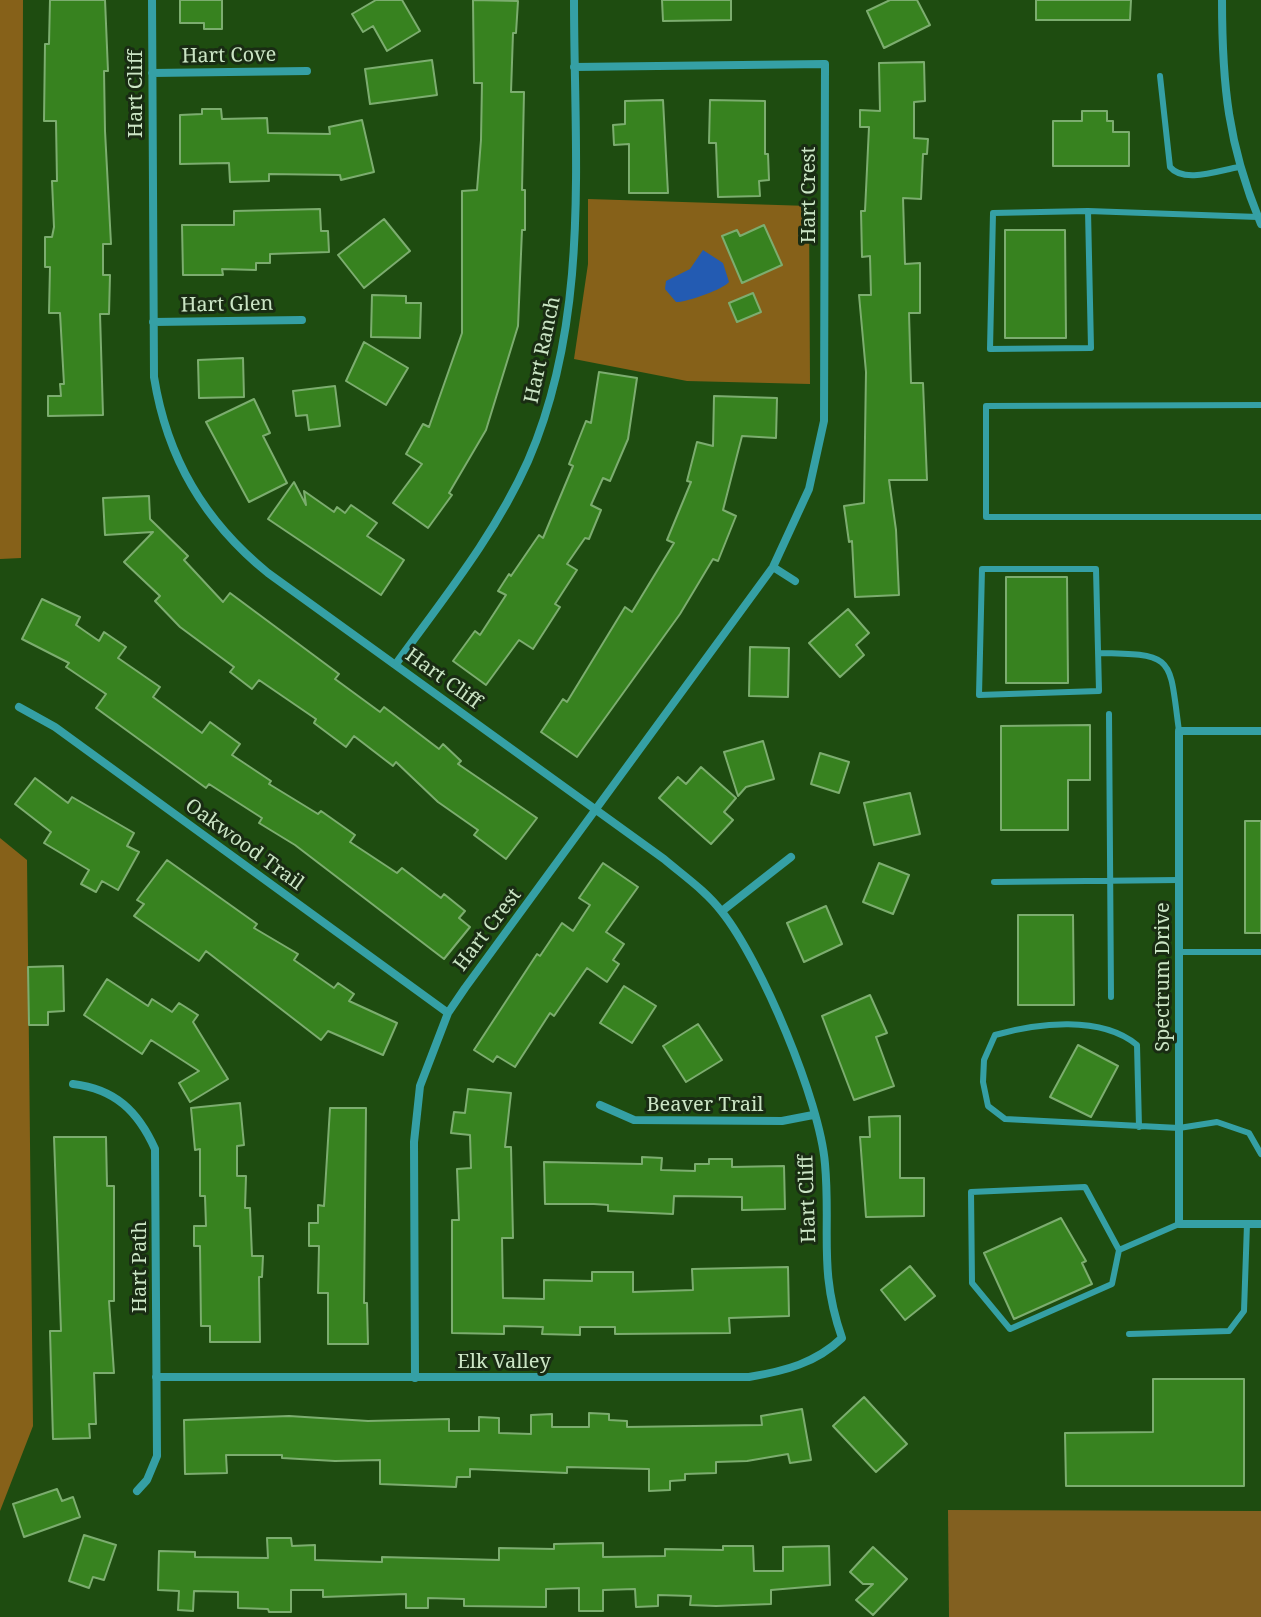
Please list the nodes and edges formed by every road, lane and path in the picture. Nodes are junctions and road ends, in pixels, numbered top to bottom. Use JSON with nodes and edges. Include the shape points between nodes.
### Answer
{"nodes":[{"id":1,"x":152,"y":0,"type":"edge"},
{"id":2,"x":574,"y":0,"type":"edge"},
{"id":3,"x":1222,"y":0,"type":"edge"},
{"id":4,"x":574,"y":67,"type":"junction"},
{"id":5,"x":307,"y":71,"type":"dead end"},
{"id":6,"x":152,"y":73,"type":"junction"},
{"id":7,"x":1160,"y":76,"type":"dead end"},
{"id":8,"x":1239,"y":167,"type":"junction"},
{"id":9,"x":1088,"y":211,"type":"junction"},
{"id":10,"x":1260,"y":221,"type":"edge"},
{"id":11,"x":302,"y":320,"type":"dead end"},
{"id":12,"x":153,"y":322,"type":"junction"},
{"id":13,"x":1261,"y":405,"type":"edge"},
{"id":14,"x":1261,"y":517,"type":"edge"},
{"id":15,"x":773,"y":567,"type":"junction"},
{"id":16,"x":795,"y":581,"type":"dead end"},
{"id":17,"x":1098,"y":653,"type":"junction"},
{"id":18,"x":396,"y":664,"type":"junction"},
{"id":19,"x":19,"y":707,"type":"dead end"},
{"id":20,"x":1109,"y":714,"type":"dead end"},
{"id":21,"x":1179,"y":731,"type":"junction"},
{"id":22,"x":1261,"y":731,"type":"edge"},
{"id":23,"x":597,"y":810,"type":"junction"},
{"id":24,"x":791,"y":857,"type":"dead end"},
{"id":25,"x":1112,"y":880,"type":"junction"},
{"id":26,"x":1179,"y":880,"type":"junction"},
{"id":27,"x":994,"y":882,"type":"dead end"},
{"id":28,"x":722,"y":911,"type":"junction"},
{"id":29,"x":1179,"y":952,"type":"junction"},
{"id":30,"x":1261,"y":952,"type":"edge"},
{"id":31,"x":1111,"y":997,"type":"dead end"},
{"id":32,"x":448,"y":1013,"type":"junction"},
{"id":33,"x":73,"y":1084,"type":"dead end"},
{"id":34,"x":600,"y":1105,"type":"dead end"},
{"id":35,"x":813,"y":1115,"type":"junction"},
{"id":36,"x":1139,"y":1127,"type":"junction"},
{"id":37,"x":1179,"y":1128,"type":"junction"},
{"id":38,"x":1261,"y":1154,"type":"edge"},
{"id":39,"x":1179,"y":1224,"type":"junction"},
{"id":40,"x":1247,"y":1224,"type":"junction"},
{"id":41,"x":1261,"y":1224,"type":"edge"},
{"id":42,"x":1119,"y":1250,"type":"junction"},
{"id":43,"x":1129,"y":1334,"type":"dead end"},
{"id":44,"x":842,"y":1338,"type":"joint"},
{"id":45,"x":156,"y":1377,"type":"junction"},
{"id":46,"x":415,"y":1378,"type":"junction"},
{"id":47,"x":137,"y":1491,"type":"dead end"}],
"edges":[{"from":1,"to":6,"type":"street","name":"Hart Cliff"},
{"from":2,"to":4,"type":"street","name":"Hart Ranch"},
{"from":3,"to":8,"type":"street","via":[[1224,96]]},
{"from":4,"to":15,"type":"street","name":"Hart Crest","via":[[825,64],[824,421],[809,489]]},
{"from":4,"to":18,"type":"street","name":"Hart Ranch","via":[[572,294],[548,407],[501,513]]},
{"from":5,"to":6,"type":"street","name":"Hart Cove"},
{"from":6,"to":12,"type":"street","name":"Hart Cliff"},
{"from":7,"to":8,"type":"lane","via":[[1170,167],[1175,173],[1186,176]]},
{"from":8,"to":10,"type":"street"},
{"from":9,"to":9,"type":"lane","via":[[1091,348],[990,349],[993,213]]},
{"from":9,"to":10,"type":"lane"},
{"from":11,"to":12,"type":"street","name":"Hart Glen"},
{"from":12,"to":18,"type":"street","name":"Hart Cliff","via":[[154,377],[166,434],[207,512],[268,573]]},
{"from":13,"to":14,"type":"lane","via":[[986,406],[986,517]]},
{"from":15,"to":16,"type":"street"},
{"from":15,"to":23,"type":"street","name":"Hart Crest"},
{"from":17,"to":17,"type":"lane","via":[[1099,691],[979,695],[982,569],[1096,569]]},
{"from":17,"to":21,"type":"lane","via":[[1148,654],[1165,662]]},
{"from":18,"to":23,"type":"street","name":"Hart Cliff"},
{"from":19,"to":32,"type":"street","name":"Oakwood Trail","via":[[55,727]]},
{"from":20,"to":25,"type":"lane"},
{"from":21,"to":22,"type":"street"},
{"from":21,"to":26,"type":"street","name":"Spectrum Drive"},
{"from":23,"to":28,"type":"street","name":"Hart Cliff","via":[[700,888]]},
{"from":23,"to":32,"type":"street","name":"Hart Crest"},
{"from":24,"to":28,"type":"street"},
{"from":25,"to":26,"type":"lane"},
{"from":25,"to":27,"type":"lane"},
{"from":25,"to":31,"type":"lane"},
{"from":26,"to":29,"type":"street","name":"Spectrum Drive"},
{"from":28,"to":35,"type":"street","name":"Hart Cliff","via":[[748,949],[774,1007]]},
{"from":29,"to":30,"type":"lane"},
{"from":29,"to":37,"type":"street","name":"Spectrum Drive"},
{"from":32,"to":46,"type":"street","name":"Hart Crest","via":[[420,1086],[414,1142]]},
{"from":33,"to":45,"type":"street","name":"Hart Path","via":[[94,1086],[117,1098],[136,1114],[155,1149]]},
{"from":34,"to":35,"type":"street","name":"Beaver Trail","via":[[634,1120],[782,1121]]},
{"from":35,"to":44,"type":"street","name":"Hart Cliff","via":[[825,1164],[829,1301]]},
{"from":36,"to":36,"type":"lane","via":[[1005,1119],[988,1106],[983,1082],[984,1060],[995,1035],[1019,1028],[1088,1026],[1121,1032],[1137,1045]]},
{"from":36,"to":37,"type":"lane"},
{"from":37,"to":38,"type":"lane","via":[[1217,1122],[1249,1133]]},
{"from":37,"to":39,"type":"street","name":"Spectrum Drive"},
{"from":39,"to":40,"type":"street"},
{"from":39,"to":42,"type":"lane"},
{"from":40,"to":41,"type":"street"},
{"from":40,"to":43,"type":"lane","via":[[1244,1311],[1229,1331]]},
{"from":42,"to":42,"type":"lane","via":[[1112,1284],[1010,1329],[972,1283],[971,1192],[1085,1187]]},
{"from":44,"to":46,"type":"street","name":"Elk Valley","via":[[803,1364],[749,1377]]},
{"from":45,"to":46,"type":"street","name":"Elk Valley"},
{"from":45,"to":47,"type":"street","name":"Hart Path","via":[[157,1456]]}]}
